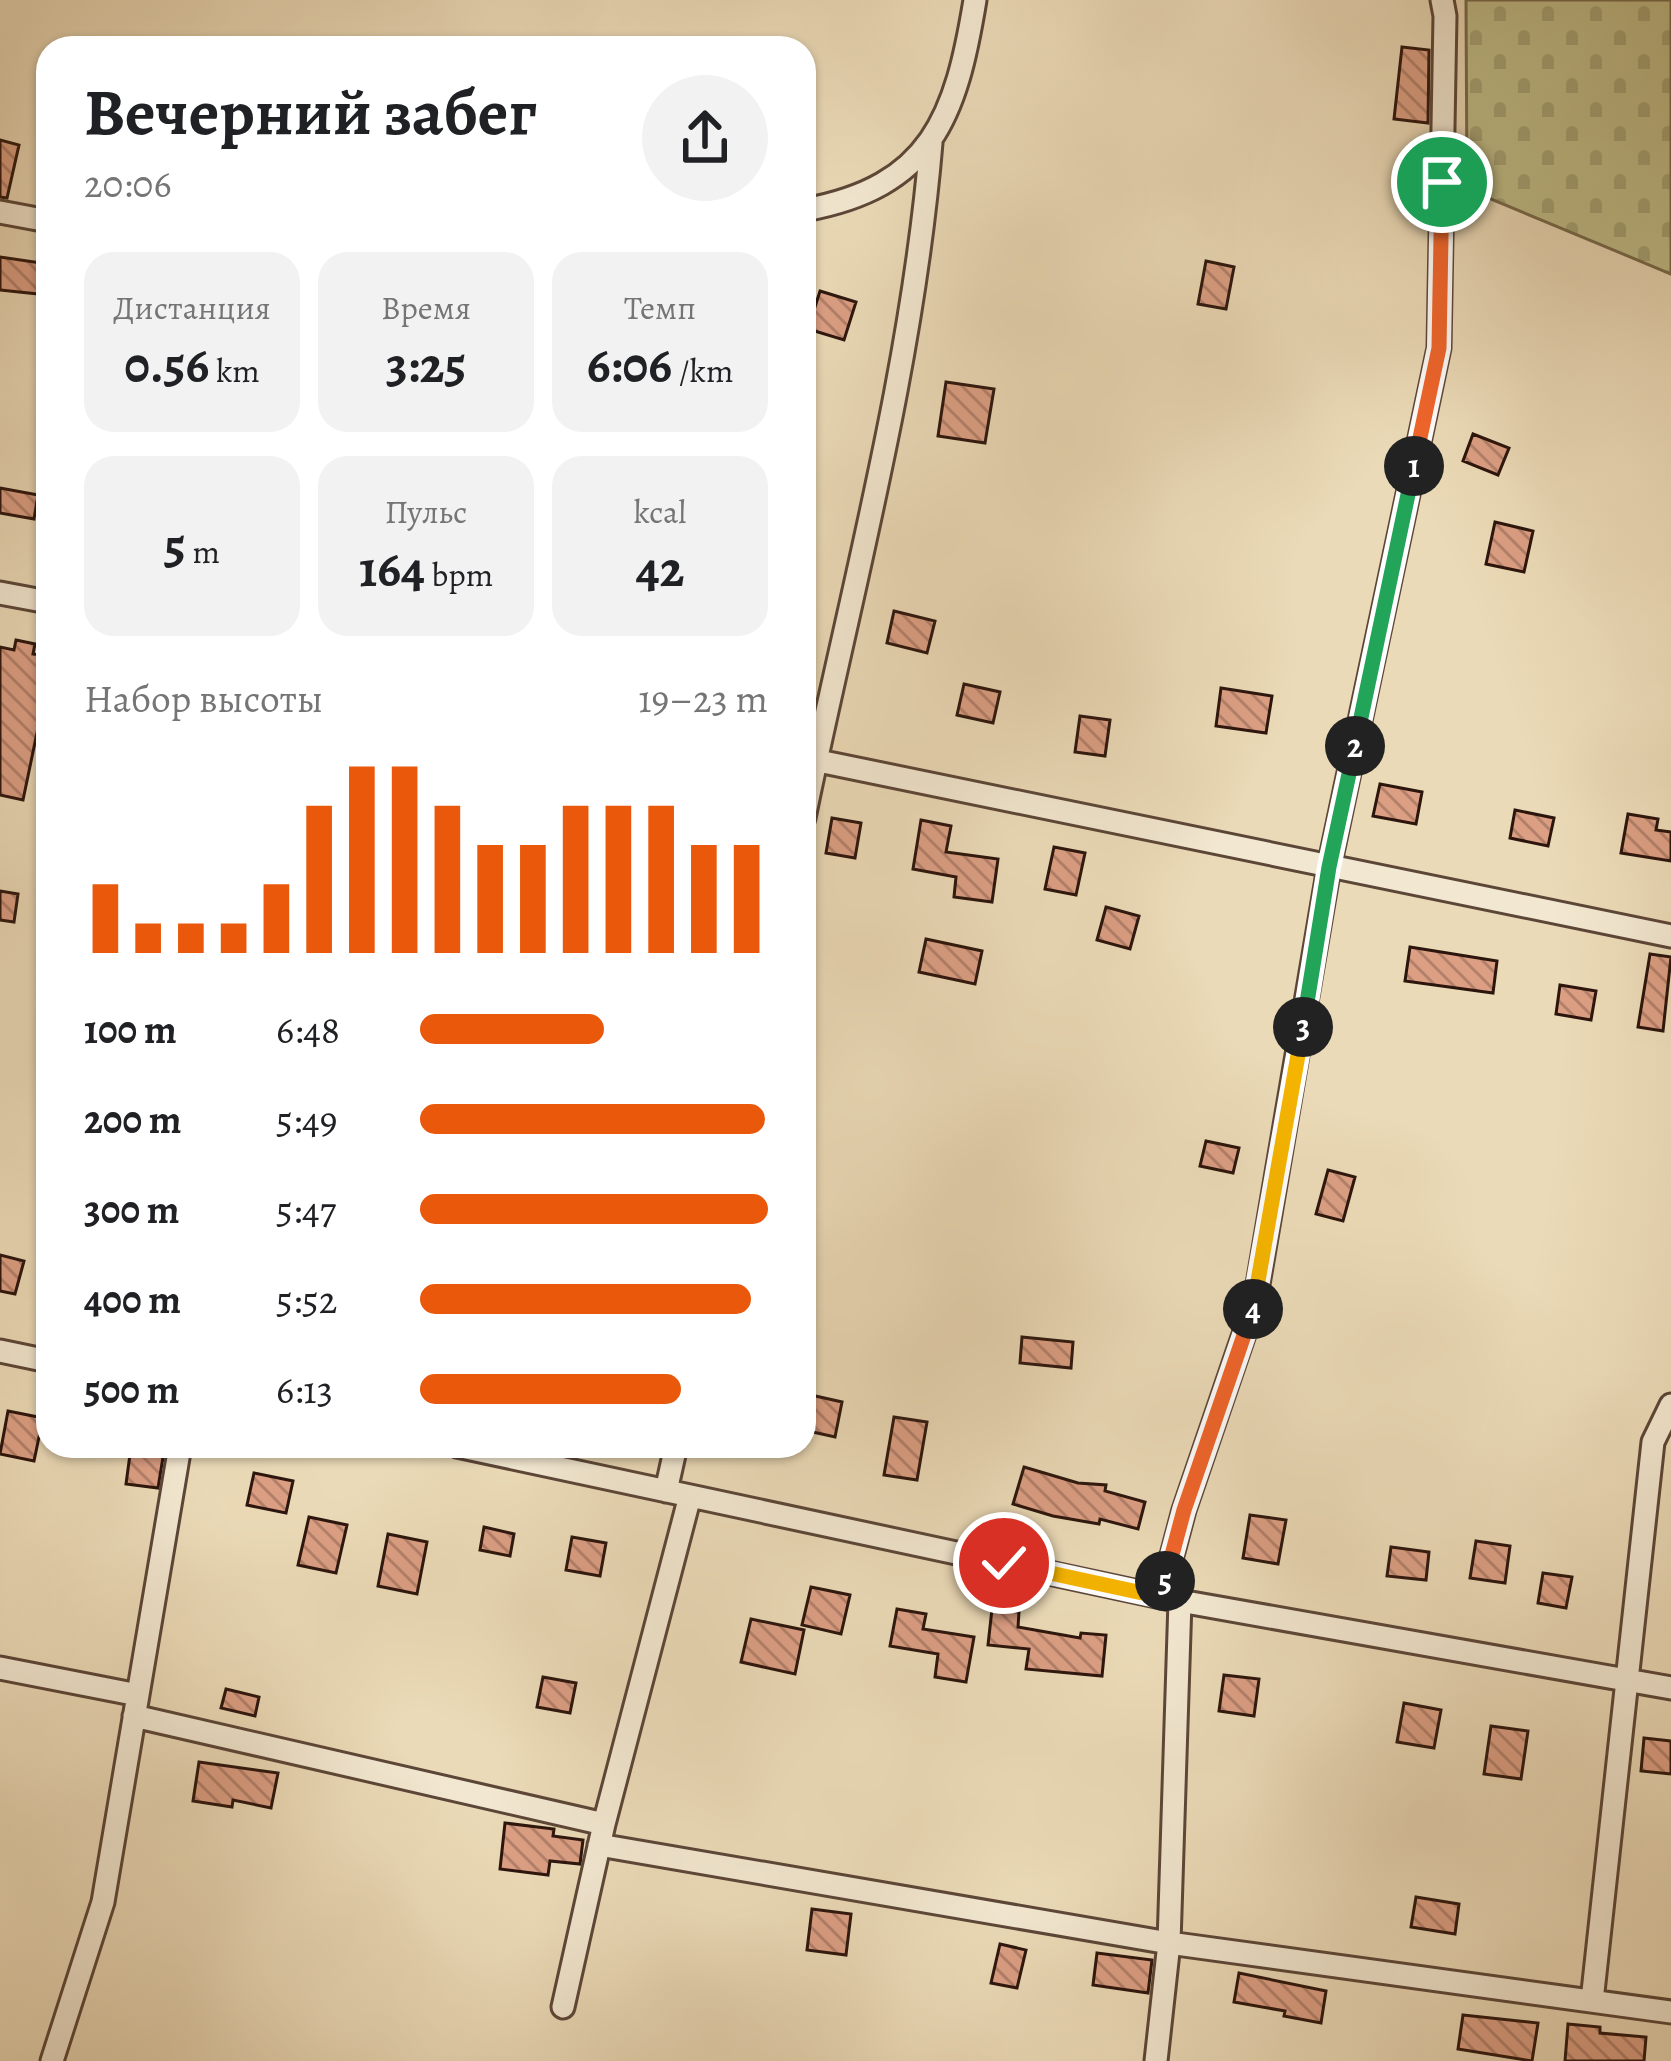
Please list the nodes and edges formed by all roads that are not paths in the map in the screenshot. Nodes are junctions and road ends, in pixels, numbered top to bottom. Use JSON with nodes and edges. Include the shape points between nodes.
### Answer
{"nodes":[{"id":1,"x":975,"y":0,"type":"edge"},
{"id":2,"x":1442,"y":0,"type":"edge"},
{"id":3,"x":931,"y":143,"type":"junction"},
{"id":4,"x":816,"y":209,"type":"edge"},
{"id":5,"x":0,"y":212,"type":"edge"},
{"id":6,"x":36,"y":219,"type":"edge"},
{"id":7,"x":0,"y":593,"type":"edge"},
{"id":8,"x":36,"y":600,"type":"edge"},
{"id":9,"x":816,"y":739,"type":"edge"},
{"id":10,"x":816,"y":760,"type":"edge"},
{"id":11,"x":1329,"y":867,"type":"junction"},
{"id":12,"x":1671,"y":935,"type":"edge"},
{"id":13,"x":0,"y":1352,"type":"edge"},
{"id":14,"x":36,"y":1359,"type":"edge"},
{"id":15,"x":1671,"y":1405,"type":"edge"},
{"id":16,"x":178,"y":1458,"type":"edge"},
{"id":17,"x":513,"y":1458,"type":"edge"},
{"id":18,"x":673,"y":1458,"type":"edge"},
{"id":19,"x":666,"y":1491,"type":"junction"},
{"id":20,"x":691,"y":1496,"type":"junction"},
{"id":21,"x":1170,"y":1599,"type":"junction"},
{"id":22,"x":0,"y":1667,"type":"edge"},
{"id":23,"x":1625,"y":1682,"type":"junction"},
{"id":24,"x":1671,"y":1688,"type":"edge"},
{"id":25,"x":136,"y":1706,"type":"junction"},
{"id":26,"x":602,"y":1834,"type":"junction"},
{"id":27,"x":1168,"y":1943,"type":"junction"},
{"id":28,"x":1592,"y":2001,"type":"junction"},
{"id":29,"x":562,"y":2007,"type":"dead end"},
{"id":30,"x":1671,"y":2012,"type":"edge"},
{"id":31,"x":52,"y":2061,"type":"edge"},
{"id":32,"x":1156,"y":2061,"type":"edge"}],
"edges":[{"from":1,"to":3,"type":"street","via":[[965,63]]},
{"from":2,"to":11,"type":"street","via":[[1439,348]]},
{"from":3,"to":4,"type":"street","via":[[890,179]]},
{"from":3,"to":9,"type":"street","via":[[908,333],[843,651]]},
{"from":5,"to":6,"type":"street"},
{"from":7,"to":8,"type":"street"},
{"from":10,"to":11,"type":"street"},
{"from":11,"to":12,"type":"street"},
{"from":11,"to":21,"type":"street","via":[[1256,1302],[1184,1510]]},
{"from":13,"to":14,"type":"street"},
{"from":15,"to":23,"type":"street","via":[[1654,1442]]},
{"from":16,"to":25,"type":"street"},
{"from":17,"to":19,"type":"street"},
{"from":18,"to":19,"type":"street"},
{"from":19,"to":20,"type":"street"},
{"from":20,"to":21,"type":"street"},
{"from":20,"to":26,"type":"street"},
{"from":21,"to":23,"type":"street"},
{"from":21,"to":27,"type":"street"},
{"from":22,"to":25,"type":"street"},
{"from":23,"to":24,"type":"street"},
{"from":23,"to":28,"type":"street"},
{"from":25,"to":26,"type":"street"},
{"from":25,"to":31,"type":"street","via":[[103,1901]]},
{"from":26,"to":27,"type":"street"},
{"from":26,"to":29,"type":"street"},
{"from":27,"to":28,"type":"street"},
{"from":27,"to":32,"type":"street"},
{"from":28,"to":30,"type":"street"}]}
